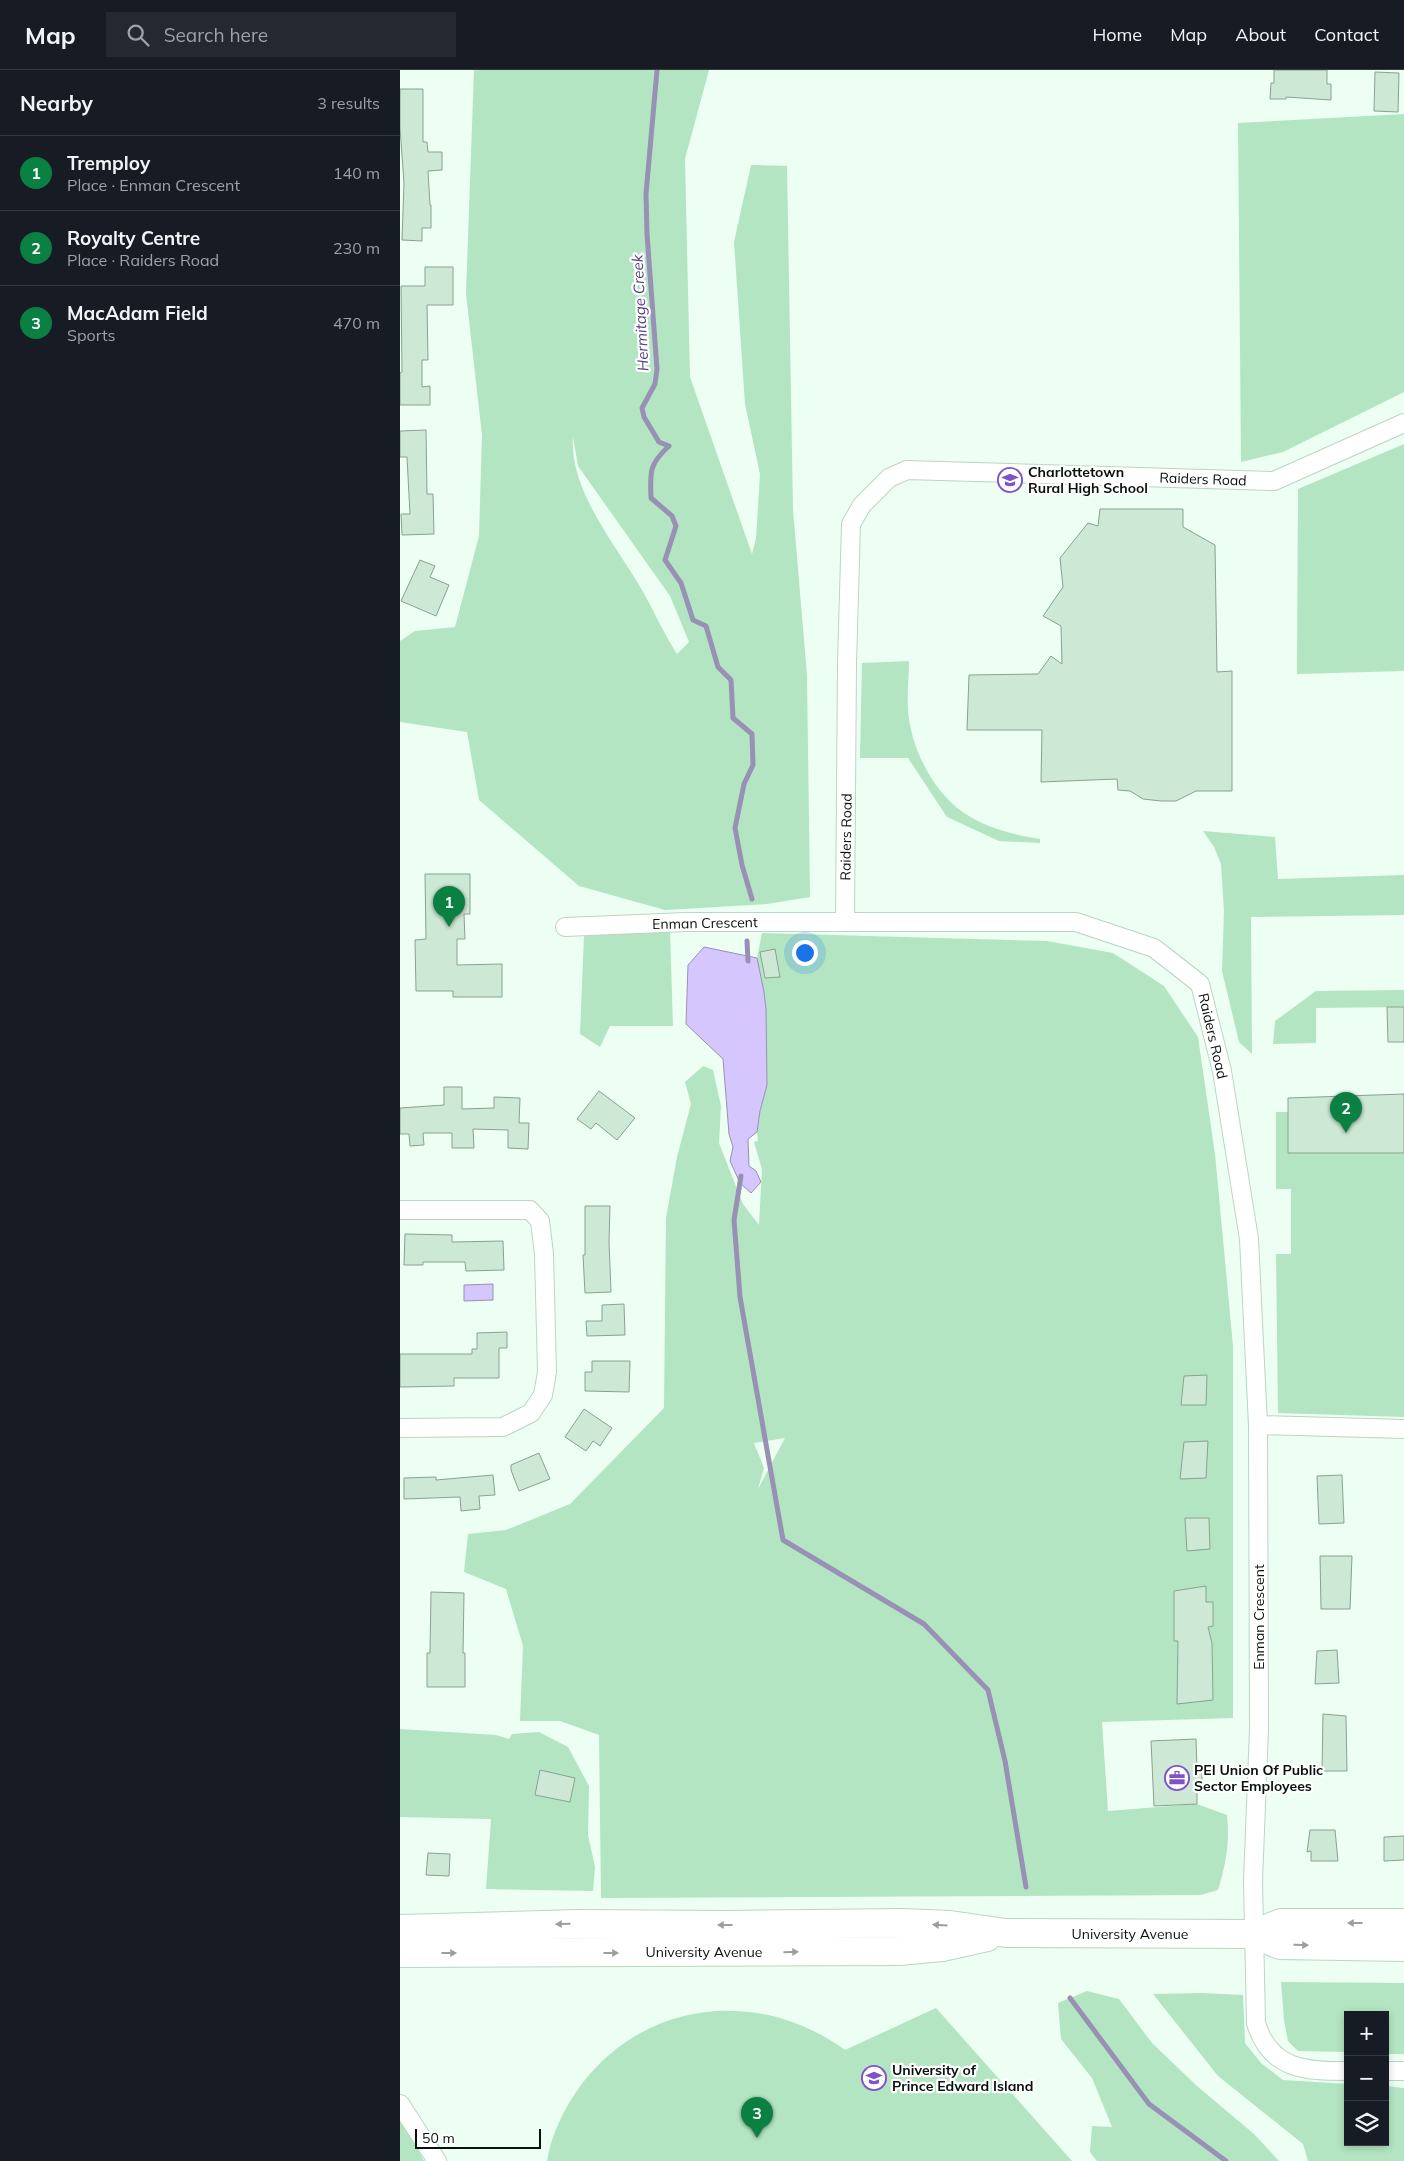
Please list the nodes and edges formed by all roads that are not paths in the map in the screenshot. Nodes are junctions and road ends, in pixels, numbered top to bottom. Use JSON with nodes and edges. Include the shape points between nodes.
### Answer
{"nodes":[{"id":1,"x":1404,"y":423,"type":"edge"},
{"id":2,"x":845,"y":922,"type":"junction"},
{"id":3,"x":565,"y":927,"type":"dead end"},
{"id":4,"x":400,"y":1210,"type":"edge"},
{"id":5,"x":1258,"y":1425,"type":"junction"},
{"id":6,"x":400,"y":1428,"type":"edge"},
{"id":7,"x":1404,"y":1429,"type":"edge"},
{"id":8,"x":1404,"y":1923,"type":"edge"},
{"id":9,"x":400,"y":1929,"type":"edge"},
{"id":10,"x":1006,"y":1933,"type":"junction"},
{"id":11,"x":1254,"y":1944,"type":"junction"},
{"id":12,"x":1404,"y":1947,"type":"edge"},
{"id":13,"x":400,"y":1954,"type":"edge"},
{"id":14,"x":1344,"y":2071,"type":"edge"},
{"id":15,"x":1389,"y":2071,"type":"edge"},
{"id":16,"x":1404,"y":2071,"type":"edge"},
{"id":17,"x":400,"y":2104,"type":"edge"},
{"id":18,"x":437,"y":2161,"type":"edge"}],
"edges":[{"from":1,"to":2,"type":"street","name":"Raiders Road","via":[[1274,481],[907,470],[889,478],[862,505],[851,524]]},
{"from":2,"to":3,"type":"street","name":"Enman Crescent","via":[[686,922]]},
{"from":2,"to":5,"type":"street","name":"Raiders Road","via":[[1076,922],[1154,948],[1200,984],[1222,1071],[1249,1239]]},
{"from":4,"to":6,"type":"street","via":[[530,1210],[540,1221],[547,1372],[543,1395],[531,1413],[503,1427]]},
{"from":5,"to":7,"type":"street"},
{"from":5,"to":11,"type":"street","name":"Enman Crescent","via":[[1259,1730]]},
{"from":8,"to":11,"type":"main road","name":"University Avenue","one_way":true,"via":[[1281,1923]]},
{"from":10,"to":9,"type":"main road","name":"University Avenue","one_way":true,"via":[[950,1925],[902,1923],[578,1924]]},
{"from":10,"to":11,"type":"main road","name":"University Avenue"},
{"from":13,"to":10,"type":"main road","name":"University Avenue","one_way":true,"via":[[899,1951]]},
{"from":11,"to":12,"type":"main road","name":"University Avenue","one_way":true},
{"from":11,"to":14,"type":"street","name":"Enman Crescent","via":[[1256,2023],[1271,2053],[1285,2063],[1303,2069]]},
{"from":15,"to":16,"type":"street"},
{"from":17,"to":18,"type":"street"}]}
